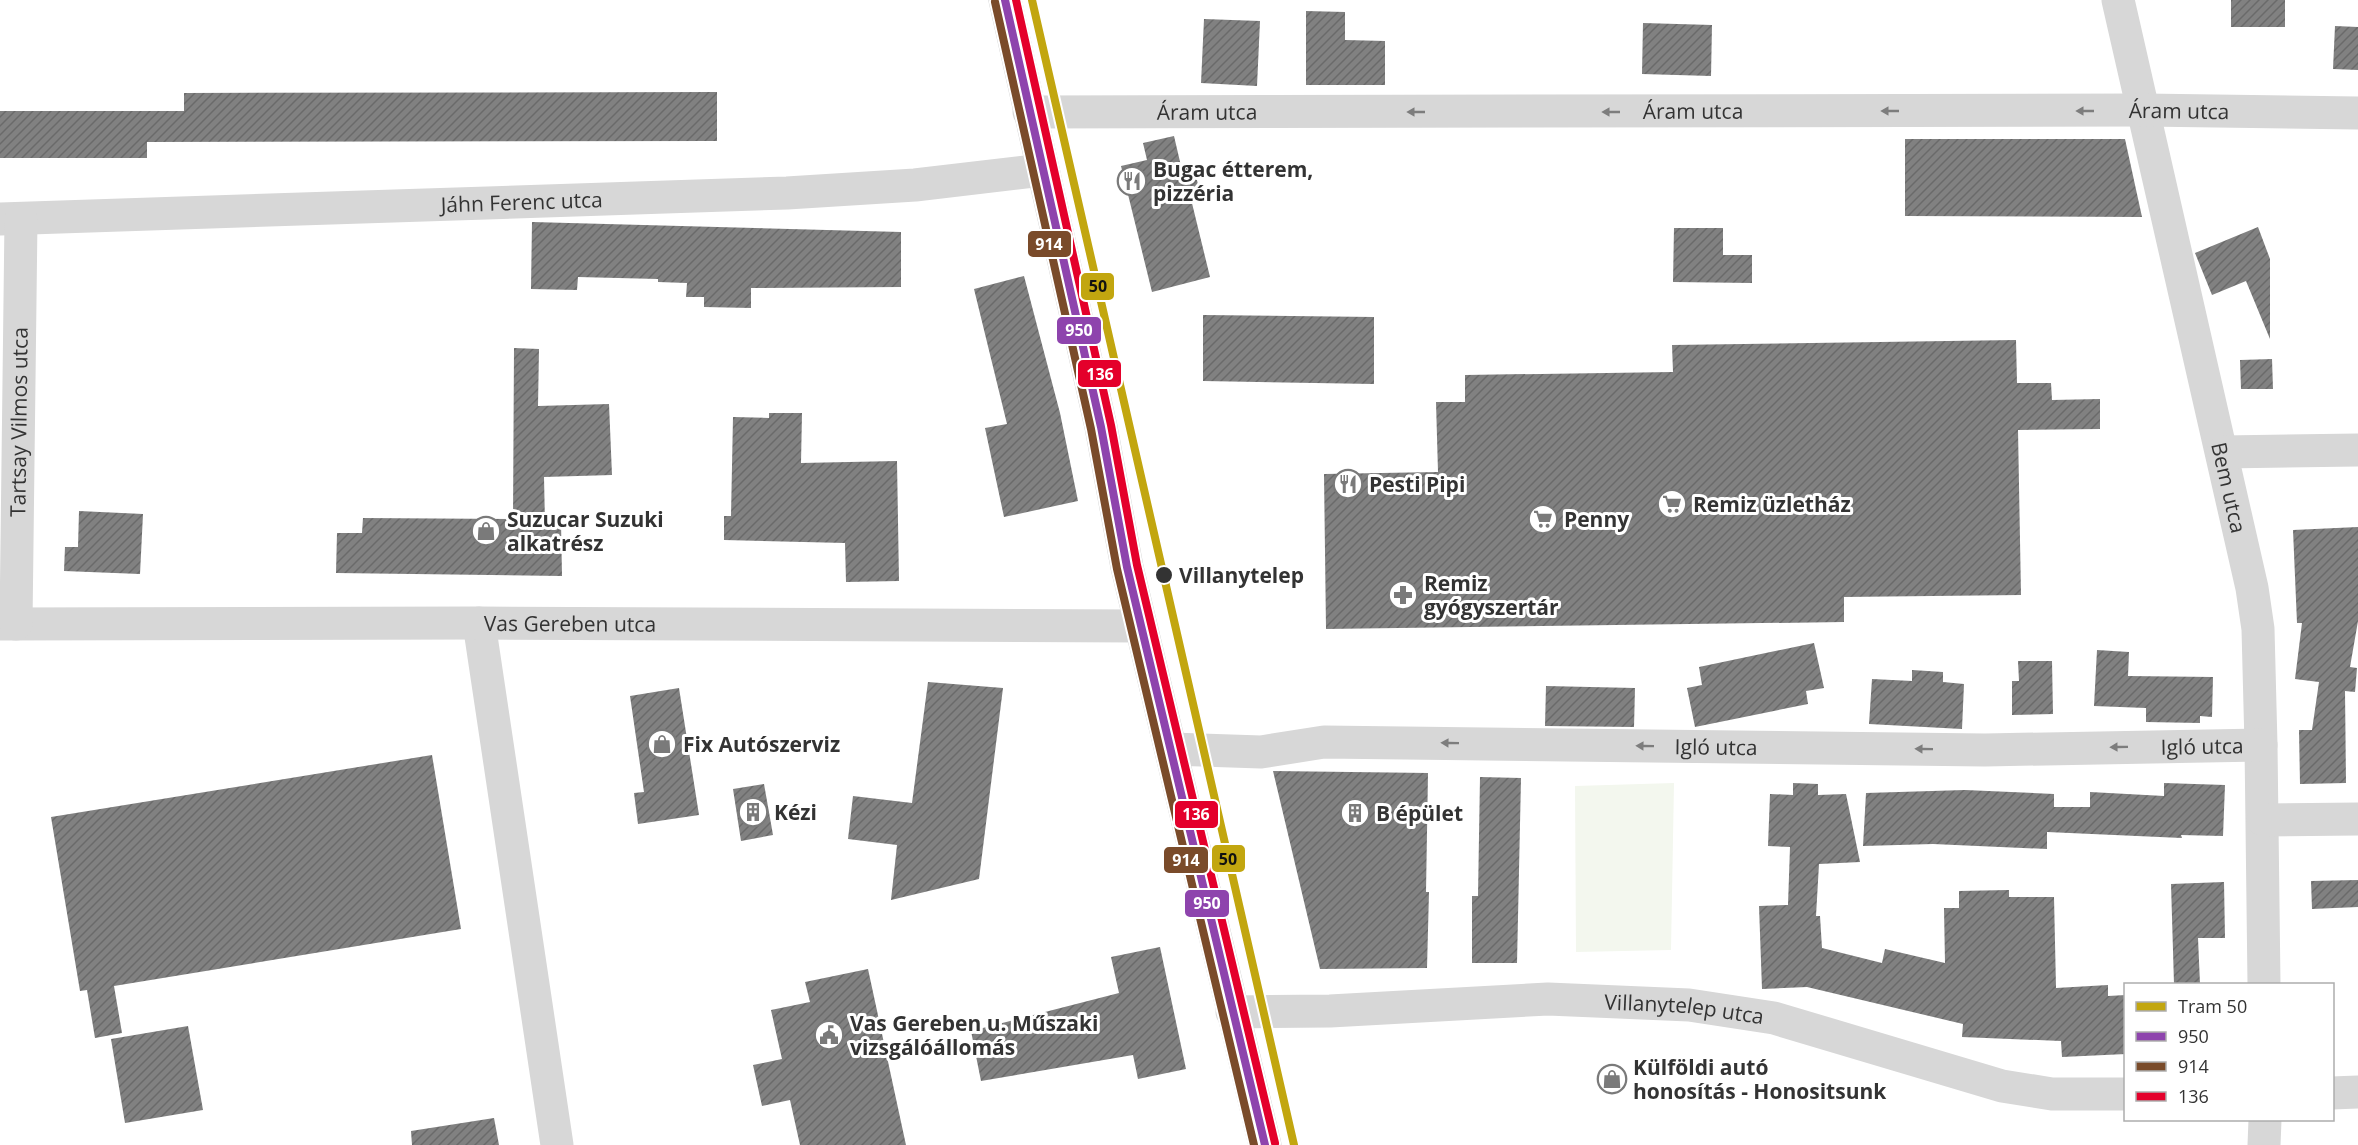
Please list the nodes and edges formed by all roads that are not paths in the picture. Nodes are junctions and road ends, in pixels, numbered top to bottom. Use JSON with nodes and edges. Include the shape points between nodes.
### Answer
{"nodes":[{"id":1,"x":1005,"y":0,"type":"edge"},
{"id":2,"x":2118,"y":0,"type":"edge"},
{"id":3,"x":2144,"y":110,"type":"junction"},
{"id":4,"x":1029,"y":112,"type":"junction"},
{"id":5,"x":2358,"y":113,"type":"edge"},
{"id":6,"x":1042,"y":170,"type":"junction"},
{"id":7,"x":11,"y":219,"type":"edge"},
{"id":8,"x":2358,"y":450,"type":"edge"},
{"id":9,"x":2223,"y":452,"type":"junction"},
{"id":10,"x":479,"y":623,"type":"junction"},
{"id":11,"x":8,"y":624,"type":"edge"},
{"id":12,"x":1140,"y":626,"type":"junction"},
{"id":13,"x":2261,"y":745,"type":"junction"},
{"id":14,"x":1172,"y":749,"type":"junction"},
{"id":15,"x":2358,"y":819,"type":"edge"},
{"id":16,"x":2263,"y":820,"type":"junction"},
{"id":17,"x":2264,"y":983,"type":"edge"},
{"id":18,"x":1232,"y":1012,"type":"junction"},
{"id":19,"x":2334,"y":1092,"type":"edge"},
{"id":20,"x":2358,"y":1092,"type":"edge"},
{"id":21,"x":2124,"y":1094,"type":"edge"},
{"id":22,"x":2265,"y":1121,"type":"edge"},
{"id":23,"x":557,"y":1145,"type":"edge"},
{"id":24,"x":1265,"y":1145,"type":"edge"},
{"id":25,"x":2264,"y":1145,"type":"edge"}],
"edges":[{"from":1,"to":4,"type":"main road"},
{"from":2,"to":3,"type":"street","name":"Bem utca"},
{"from":3,"to":4,"type":"street","name":"Áram utca","one_way":true},
{"from":3,"to":5,"type":"street","name":"Áram utca"},
{"from":3,"to":9,"type":"street","name":"Bem utca"},
{"from":4,"to":6,"type":"main road"},
{"from":6,"to":7,"type":"street","name":"Jáhn Ferenc utca","via":[[915,185],[787,193]]},
{"from":6,"to":12,"type":"main road","via":[[1101,427]]},
{"from":7,"to":11,"type":"street","name":"Tartsay Vilmos utca"},
{"from":8,"to":9,"type":"street"},
{"from":9,"to":13,"type":"street","name":"Bem utca","via":[[2256,619]]},
{"from":10,"to":11,"type":"street","name":"Vas Gereben utca"},
{"from":10,"to":12,"type":"street","name":"Vas Gereben utca"},
{"from":10,"to":23,"type":"street"},
{"from":12,"to":14,"type":"main road"},
{"from":13,"to":14,"type":"street","name":"Igló utca","one_way":true,"via":[[1985,750],[1324,742],[1261,752]]},
{"from":13,"to":16,"type":"street","name":"Bem utca"},
{"from":14,"to":18,"type":"main road"},
{"from":15,"to":16,"type":"street"},
{"from":16,"to":17,"type":"street","name":"Bem utca"},
{"from":18,"to":21,"type":"street","name":"Villanytelep utca","via":[[1330,1011],[1548,999],[1689,1005],[1774,1018],[2002,1086],[2052,1094]]},
{"from":18,"to":24,"type":"main road"},
{"from":19,"to":20,"type":"street"},
{"from":22,"to":25,"type":"street"}]}
